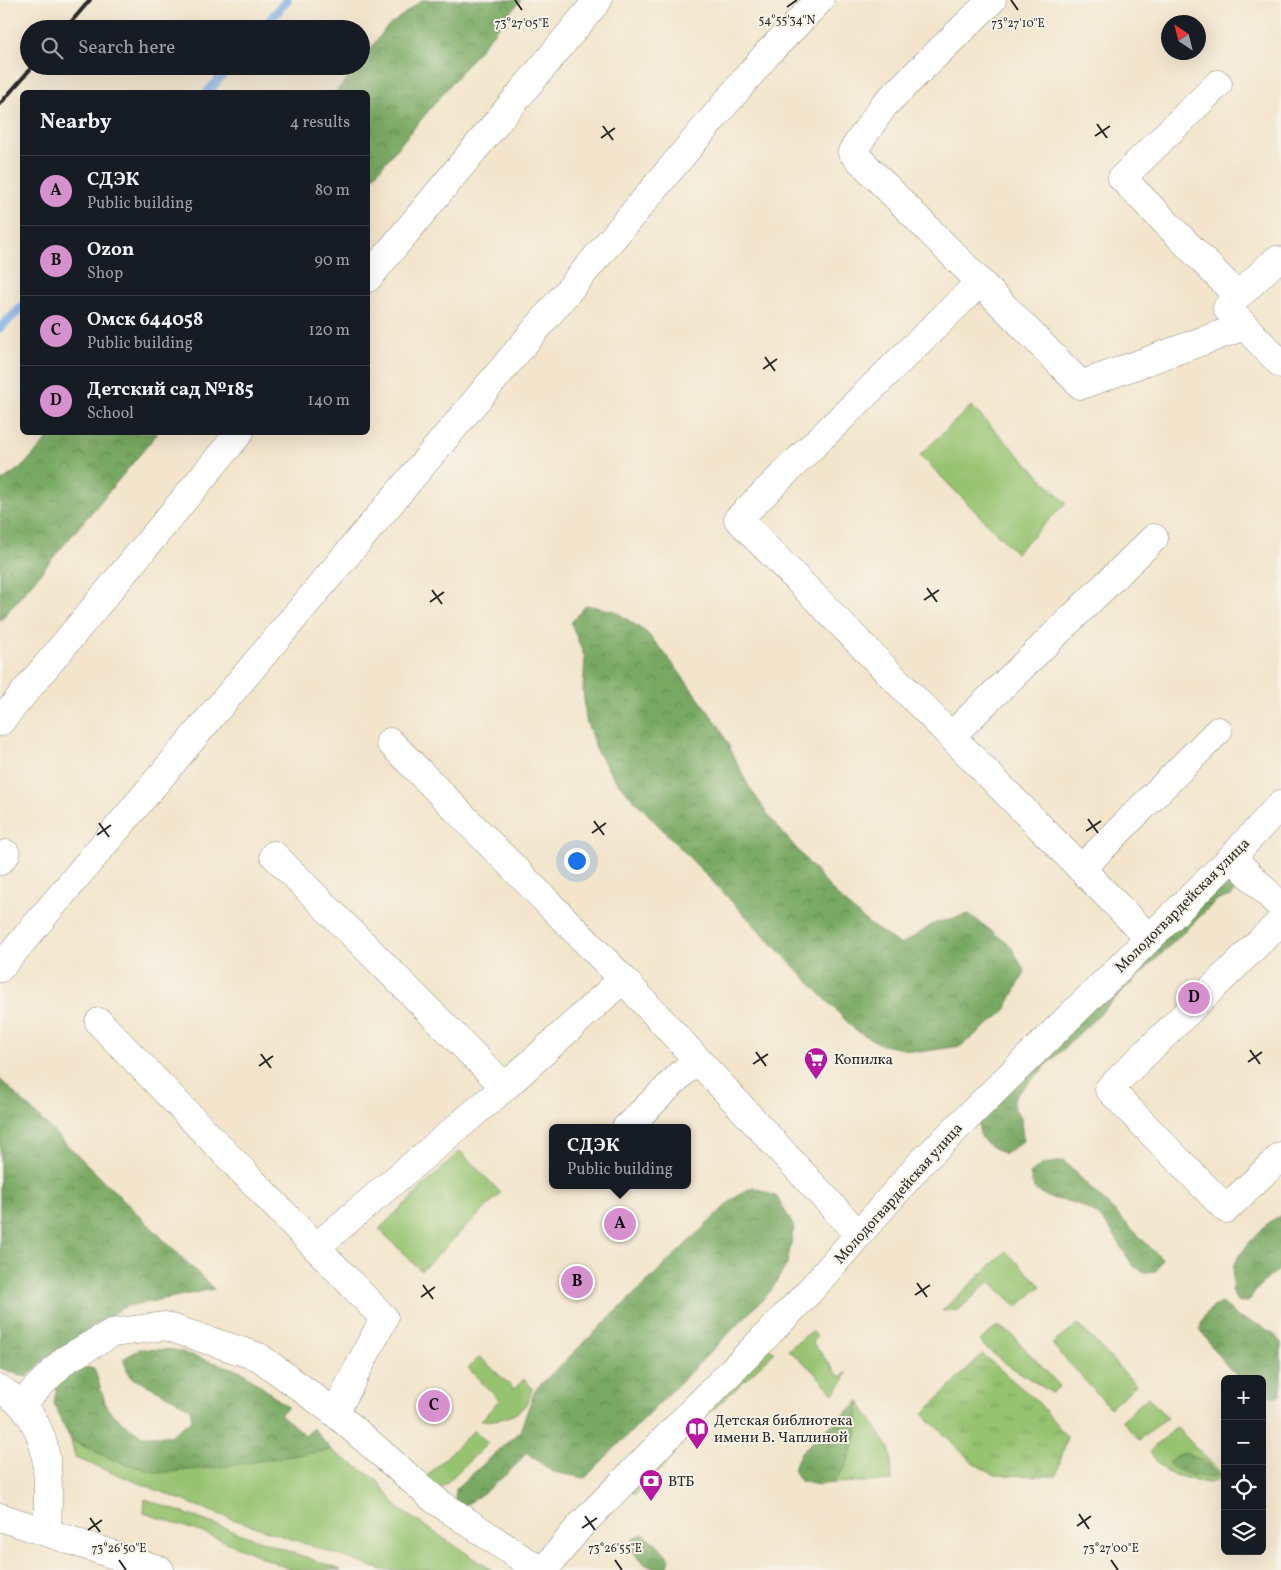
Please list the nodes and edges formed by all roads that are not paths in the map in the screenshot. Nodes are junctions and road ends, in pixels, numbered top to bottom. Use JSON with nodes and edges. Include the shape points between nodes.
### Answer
{"nodes":[{"id":1,"x":598,"y":0,"type":"edge"},
{"id":2,"x":820,"y":0,"type":"edge"},
{"id":3,"x":992,"y":0,"type":"edge"},
{"id":4,"x":1218,"y":84,"type":"dead end"},
{"id":5,"x":1276,"y":260,"type":"dead end"},
{"id":6,"x":370,"y":276,"type":"edge"},
{"id":7,"x":980,"y":282,"type":"junction"},
{"id":8,"x":1238,"y":296,"type":"junction"},
{"id":9,"x":1244,"y":326,"type":"junction"},
{"id":10,"x":1281,"y":364,"type":"edge"},
{"id":11,"x":238,"y":435,"type":"edge"},
{"id":12,"x":1154,"y":538,"type":"dead end"},
{"id":13,"x":0,"y":722,"type":"edge"},
{"id":14,"x":1218,"y":731,"type":"dead end"},
{"id":15,"x":951,"y":736,"type":"junction"},
{"id":16,"x":390,"y":742,"type":"dead end"},
{"id":17,"x":1281,"y":804,"type":"edge"},
{"id":18,"x":274,"y":855,"type":"dead end"},
{"id":19,"x":1232,"y":857,"type":"junction"},
{"id":20,"x":1081,"y":869,"type":"junction"},
{"id":21,"x":1281,"y":908,"type":"edge"},
{"id":22,"x":1281,"y":921,"type":"edge"},
{"id":23,"x":1149,"y":938,"type":"junction"},
{"id":24,"x":0,"y":968,"type":"edge"},
{"id":25,"x":622,"y":979,"type":"junction"},
{"id":26,"x":99,"y":1022,"type":"dead end"},
{"id":27,"x":696,"y":1059,"type":"junction"},
{"id":28,"x":505,"y":1087,"type":"junction"},
{"id":29,"x":630,"y":1124,"type":"edge"},
{"id":30,"x":1281,"y":1156,"type":"edge"},
{"id":31,"x":858,"y":1234,"type":"junction"},
{"id":32,"x":316,"y":1247,"type":"junction"},
{"id":33,"x":11,"y":1396,"type":"edge"},
{"id":34,"x":335,"y":1413,"type":"junction"},
{"id":35,"x":0,"y":1517,"type":"edge"},
{"id":36,"x":47,"y":1531,"type":"junction"},
{"id":37,"x":160,"y":1570,"type":"edge"},
{"id":38,"x":539,"y":1570,"type":"edge"},
{"id":39,"x":544,"y":1570,"type":"edge"}],
"edges":[{"from":1,"to":6,"type":"street"},
{"from":2,"to":24,"type":"street","via":[[760,61]]},
{"from":3,"to":7,"type":"street","via":[[884,105],[852,152]]},
{"from":4,"to":8,"type":"street","via":[[1122,178]]},
{"from":5,"to":8,"type":"street"},
{"from":7,"to":9,"type":"street","via":[[1081,385]]},
{"from":7,"to":15,"type":"street","via":[[738,519]]},
{"from":8,"to":9,"type":"street","via":[[1226,308]]},
{"from":9,"to":10,"type":"street"},
{"from":11,"to":13,"type":"street"},
{"from":12,"to":15,"type":"street"},
{"from":14,"to":20,"type":"street"},
{"from":15,"to":20,"type":"street"},
{"from":16,"to":25,"type":"street"},
{"from":17,"to":19,"type":"street","name":"Молодогвардейская улица"},
{"from":18,"to":28,"type":"street"},
{"from":19,"to":21,"type":"street"},
{"from":19,"to":23,"type":"street","name":"Молодогвардейская улица"},
{"from":20,"to":23,"type":"street"},
{"from":22,"to":30,"type":"street","via":[[1109,1088],[1226,1209]]},
{"from":23,"to":31,"type":"street","name":"Молодогвардейская улица","via":[[920,1164]]},
{"from":25,"to":27,"type":"street"},
{"from":25,"to":28,"type":"street"},
{"from":26,"to":32,"type":"street"},
{"from":27,"to":29,"type":"street"},
{"from":27,"to":31,"type":"street"},
{"from":28,"to":32,"type":"street"},
{"from":31,"to":39,"type":"street","name":"Молодогвардейская улица","via":[[808,1293],[580,1526]]},
{"from":32,"to":34,"type":"street","via":[[384,1318]]},
{"from":33,"to":34,"type":"street","via":[[112,1333],[165,1326],[258,1357]]},
{"from":33,"to":36,"type":"street","via":[[37,1424],[46,1450]]},
{"from":34,"to":38,"type":"street","via":[[435,1500]]},
{"from":35,"to":36,"type":"street"},
{"from":36,"to":37,"type":"street"}]}
